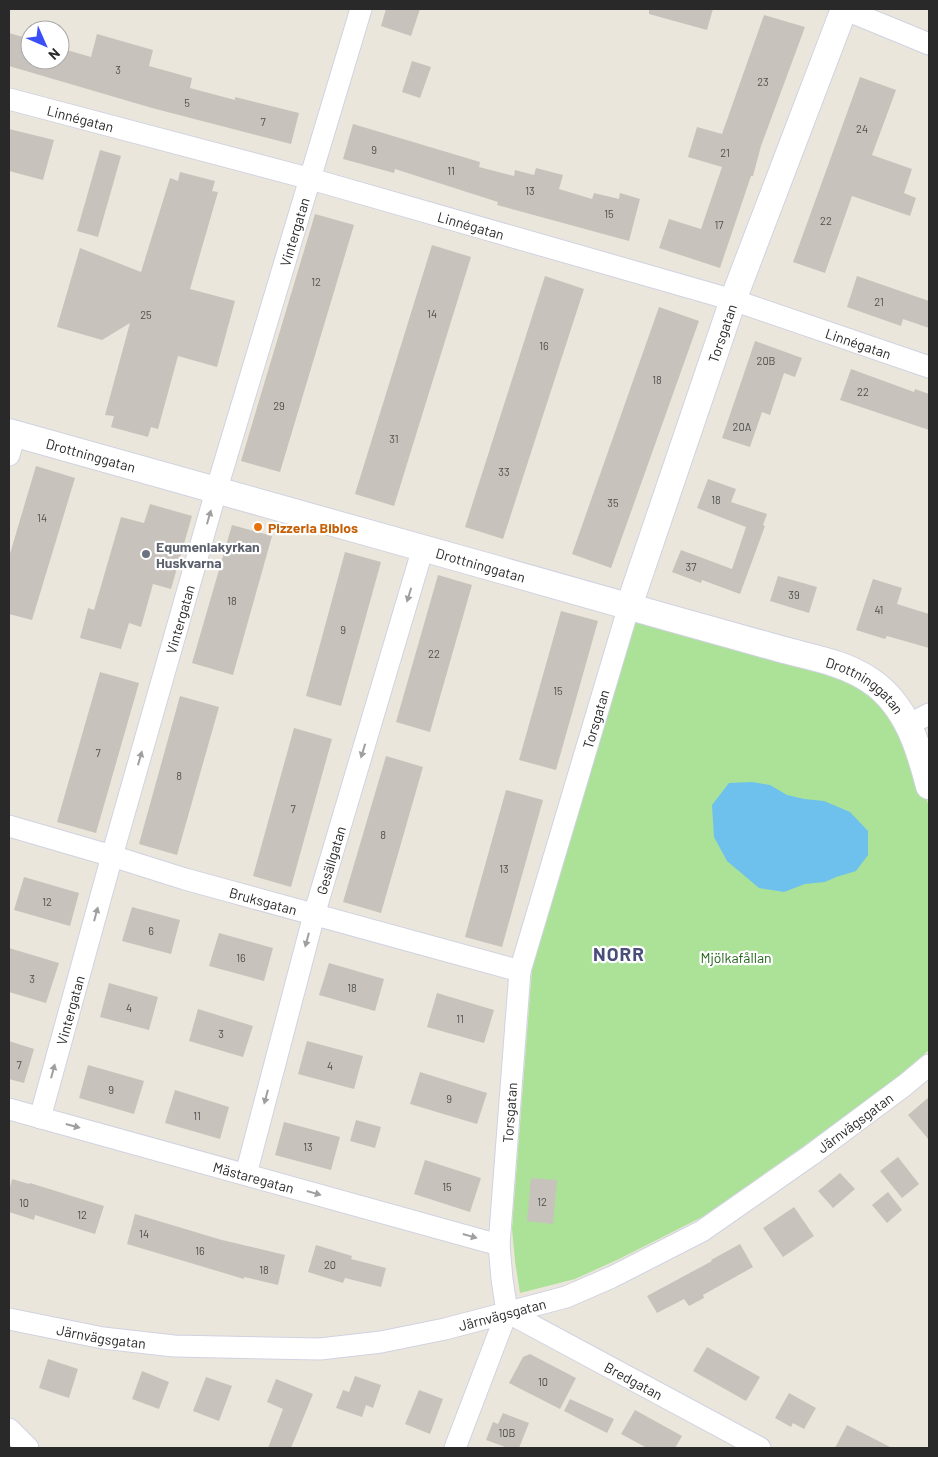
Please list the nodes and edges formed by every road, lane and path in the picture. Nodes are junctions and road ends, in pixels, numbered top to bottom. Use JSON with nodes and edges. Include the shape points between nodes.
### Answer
{"nodes":[{"id":1,"x":361,"y":9,"type":"edge"},
{"id":2,"x":844,"y":9,"type":"edge"},
{"id":3,"x":929,"y":44,"type":"edge"},
{"id":4,"x":9,"y":99,"type":"edge"},
{"id":5,"x":311,"y":179,"type":"junction"},
{"id":6,"x":733,"y":300,"type":"junction"},
{"id":7,"x":929,"y":367,"type":"edge"},
{"id":8,"x":11,"y":440,"type":"edge"},
{"id":9,"x":217,"y":488,"type":"junction"},
{"id":10,"x":423,"y":548,"type":"junction"},
{"id":11,"x":629,"y":606,"type":"junction"},
{"id":12,"x":918,"y":720,"type":"edge"},
{"id":13,"x":929,"y":786,"type":"edge"},
{"id":14,"x":9,"y":826,"type":"edge"},
{"id":15,"x":112,"y":856,"type":"junction"},
{"id":16,"x":314,"y":915,"type":"junction"},
{"id":17,"x":520,"y":971,"type":"junction"},
{"id":18,"x":929,"y":1065,"type":"edge"},
{"id":19,"x":9,"y":1109,"type":"edge"},
{"id":20,"x":40,"y":1118,"type":"junction"},
{"id":21,"x":246,"y":1174,"type":"junction"},
{"id":22,"x":500,"y":1245,"type":"junction"},
{"id":23,"x":507,"y":1312,"type":"junction"},
{"id":24,"x":9,"y":1319,"type":"edge"},
{"id":25,"x":9,"y":1429,"type":"edge"},
{"id":26,"x":28,"y":1448,"type":"edge"},
{"id":27,"x":456,"y":1448,"type":"edge"},
{"id":28,"x":760,"y":1448,"type":"edge"}],
"edges":[{"from":1,"to":5,"type":"street","name":"Vintergatan"},
{"from":2,"to":3,"type":"street"},
{"from":2,"to":6,"type":"street","name":"Torsgatan"},
{"from":4,"to":5,"type":"street","name":"Linnégatan"},
{"from":5,"to":6,"type":"street","name":"Linnégatan"},
{"from":5,"to":9,"type":"street","name":"Vintergatan"},
{"from":6,"to":7,"type":"street","name":"Linnégatan"},
{"from":6,"to":11,"type":"street","name":"Torsgatan"},
{"from":8,"to":9,"type":"street","name":"Drottninggatan"},
{"from":9,"to":10,"type":"street","name":"Drottninggatan"},
{"from":15,"to":9,"type":"street","name":"Vintergatan","one_way":true},
{"from":10,"to":11,"type":"street","name":"Drottninggatan"},
{"from":10,"to":16,"type":"street","name":"Gesällgatan","one_way":true},
{"from":11,"to":12,"type":"street","name":"Drottninggatan","via":[[836,664],[871,681]]},
{"from":11,"to":17,"type":"street","name":"Torsgatan"},
{"from":12,"to":13,"type":"street","name":"Drottninggatan","via":[[918,747]]},
{"from":14,"to":15,"type":"street","name":"Bruksgatan"},
{"from":15,"to":16,"type":"street","name":"Bruksgatan"},
{"from":20,"to":15,"type":"street","name":"Vintergatan","one_way":true},
{"from":16,"to":17,"type":"street","name":"Bruksgatan"},
{"from":16,"to":21,"type":"street","name":"Gesällgatan","one_way":true},
{"from":17,"to":22,"type":"street","name":"Torsgatan"},
{"from":18,"to":23,"type":"street","name":"Järnvägsgatan","via":[[811,1155],[702,1231],[566,1297]]},
{"from":19,"to":20,"type":"street","name":"Mästaregatan"},
{"from":20,"to":21,"type":"street","name":"Mästaregatan","one_way":true},
{"from":21,"to":22,"type":"street","name":"Mästaregatan","one_way":true},
{"from":22,"to":23,"type":"street","name":"Torsgatan"},
{"from":23,"to":24,"type":"street","name":"Järnvägsgatan","via":[[381,1342],[320,1349],[174,1346],[104,1338]]},
{"from":23,"to":27,"type":"street","name":"Torsgatan"},
{"from":23,"to":28,"type":"street","name":"Bredgatan"},
{"from":25,"to":26,"type":"street"}]}
